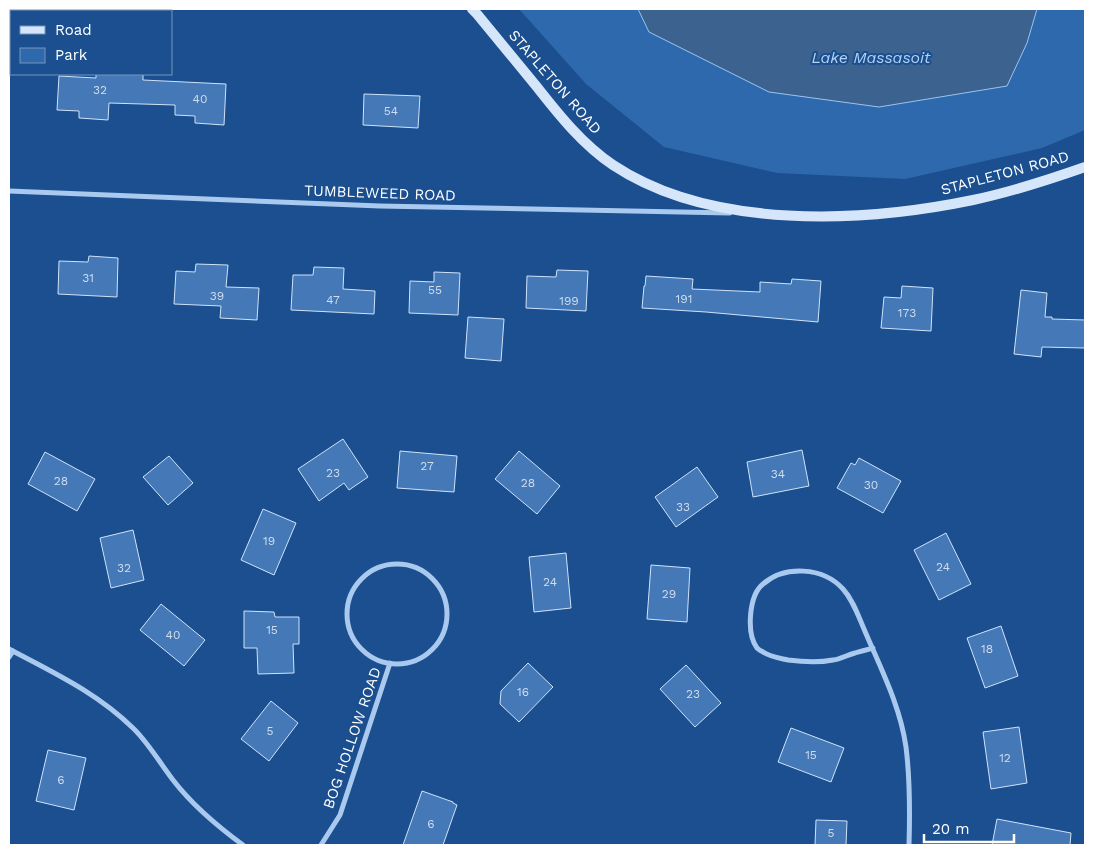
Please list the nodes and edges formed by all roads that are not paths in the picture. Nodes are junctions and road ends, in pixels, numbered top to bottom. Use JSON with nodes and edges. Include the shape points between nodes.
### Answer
{"nodes":[{"id":1,"x":472,"y":9,"type":"edge"},
{"id":2,"x":1085,"y":167,"type":"edge"},
{"id":3,"x":9,"y":191,"type":"edge"},
{"id":4,"x":752,"y":213,"type":"junction"},
{"id":5,"x":873,"y":648,"type":"junction"},
{"id":6,"x":11,"y":650,"type":"edge"},
{"id":7,"x":9,"y":657,"type":"edge"},
{"id":8,"x":390,"y":663,"type":"junction"},
{"id":9,"x":243,"y":845,"type":"edge"},
{"id":10,"x":321,"y":845,"type":"edge"},
{"id":11,"x":909,"y":845,"type":"edge"}],
"edges":[{"from":1,"to":4,"type":"street","name":"STAPLETON ROAD","via":[[559,115],[612,165],[682,198]]},
{"from":2,"to":4,"type":"street","name":"STAPLETON ROAD","via":[[975,199],[899,212],[859,215]]},
{"from":3,"to":4,"type":"street","name":"TUMBLEWEED ROAD","via":[[380,206]]},
{"from":5,"to":5,"type":"street","via":[[819,662],[792,661],[766,655],[753,640],[751,617],[755,596],[769,579],[782,573],[811,572],[828,578],[851,599]]},
{"from":5,"to":11,"type":"street","via":[[906,745]]},
{"from":6,"to":7,"type":"street"},
{"from":6,"to":9,"type":"street","via":[[77,684],[116,714],[155,754],[193,804]]},
{"from":8,"to":8,"type":"street","name":"BOG HOLLOW ROAD","via":[[407,664],[426,654],[441,637],[447,618],[446,598],[442,590],[434,579],[415,567],[388,564],[374,570],[357,584],[351,595],[348,608],[350,632],[368,655]]},
{"from":8,"to":10,"type":"street","name":"BOG HOLLOW ROAD","via":[[340,815]]}]}
